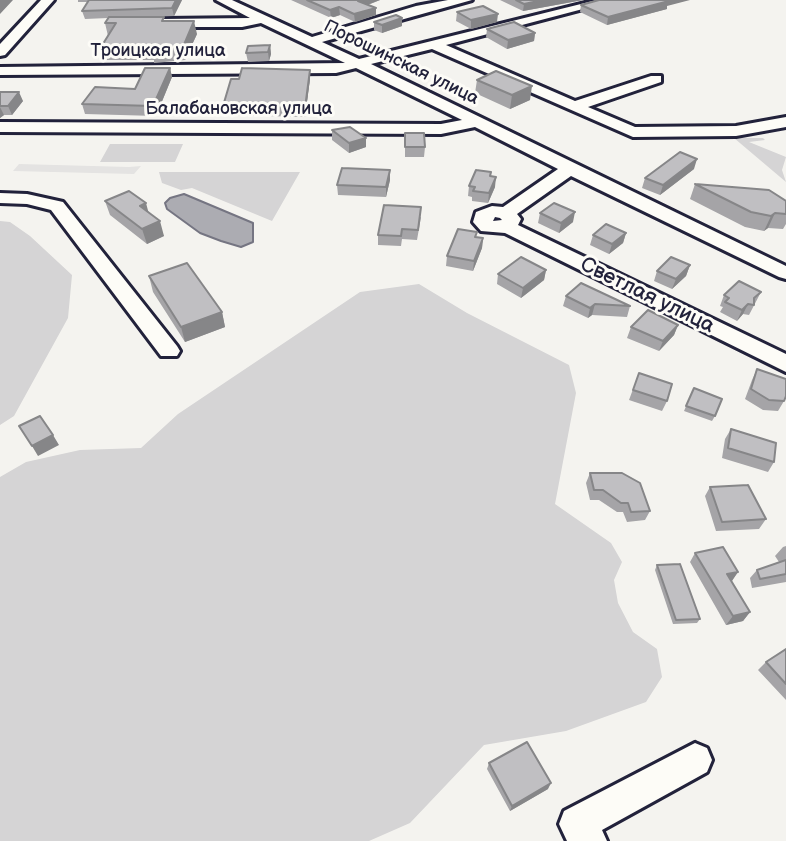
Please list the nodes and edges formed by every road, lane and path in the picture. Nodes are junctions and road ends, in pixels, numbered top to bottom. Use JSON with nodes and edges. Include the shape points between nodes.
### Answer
{"nodes":[{"id":1,"x":48,"y":0,"type":"edge"},
{"id":2,"x":222,"y":0,"type":"edge"},
{"id":3,"x":466,"y":0,"type":"edge"},
{"id":4,"x":611,"y":0,"type":"edge"},
{"id":5,"x":263,"y":19,"type":"junction"},
{"id":6,"x":152,"y":23,"type":"edge"},
{"id":7,"x":312,"y":41,"type":"junction"},
{"id":8,"x":434,"y":45,"type":"junction"},
{"id":9,"x":0,"y":52,"type":"edge"},
{"id":10,"x":358,"y":64,"type":"junction"},
{"id":11,"x":0,"y":71,"type":"edge"},
{"id":12,"x":656,"y":79,"type":"dead end"},
{"id":13,"x":575,"y":106,"type":"junction"},
{"id":14,"x":786,"y":122,"type":"edge"},
{"id":15,"x":483,"y":124,"type":"junction"},
{"id":16,"x":0,"y":127,"type":"edge"},
{"id":17,"x":571,"y":168,"type":"junction"},
{"id":18,"x":0,"y":198,"type":"edge"},
{"id":19,"x":786,"y":273,"type":"edge"},
{"id":20,"x":169,"y":351,"type":"dead end"},
{"id":21,"x":786,"y":364,"type":"edge"},
{"id":22,"x":695,"y":760,"type":"dead end"},
{"id":23,"x":587,"y":841,"type":"edge"}],
"edges":[{"from":1,"to":9,"type":"street"},
{"from":2,"to":5,"type":"street","name":"Порошинская улица"},
{"from":3,"to":7,"type":"street"},
{"from":4,"to":8,"type":"street","name":"Троицкая улица"},
{"from":5,"to":6,"type":"street"},
{"from":5,"to":7,"type":"street","name":"Порошинская улица"},
{"from":7,"to":10,"type":"street","name":"Порошинская улица"},
{"from":8,"to":10,"type":"street","name":"Троицкая улица"},
{"from":8,"to":13,"type":"street"},
{"from":10,"to":11,"type":"street","name":"Троицкая улица","via":[[335,69]]},
{"from":10,"to":15,"type":"street","name":"Порошинская улица"},
{"from":12,"to":13,"type":"street"},
{"from":13,"to":14,"type":"street","via":[[633,132],[737,131]]},
{"from":15,"to":16,"type":"street","name":"Балабановская улица","via":[[441,129]]},
{"from":15,"to":17,"type":"street","name":"Порошинская улица"},
{"from":17,"to":19,"type":"street","name":"Порошинская улица"},
{"from":17,"to":21,"type":"street","name":"Светлая улица","via":[[507,220]]},
{"from":18,"to":20,"type":"street","via":[[57,205]]},
{"from":22,"to":23,"type":"street","via":[[577,824]]}]}
